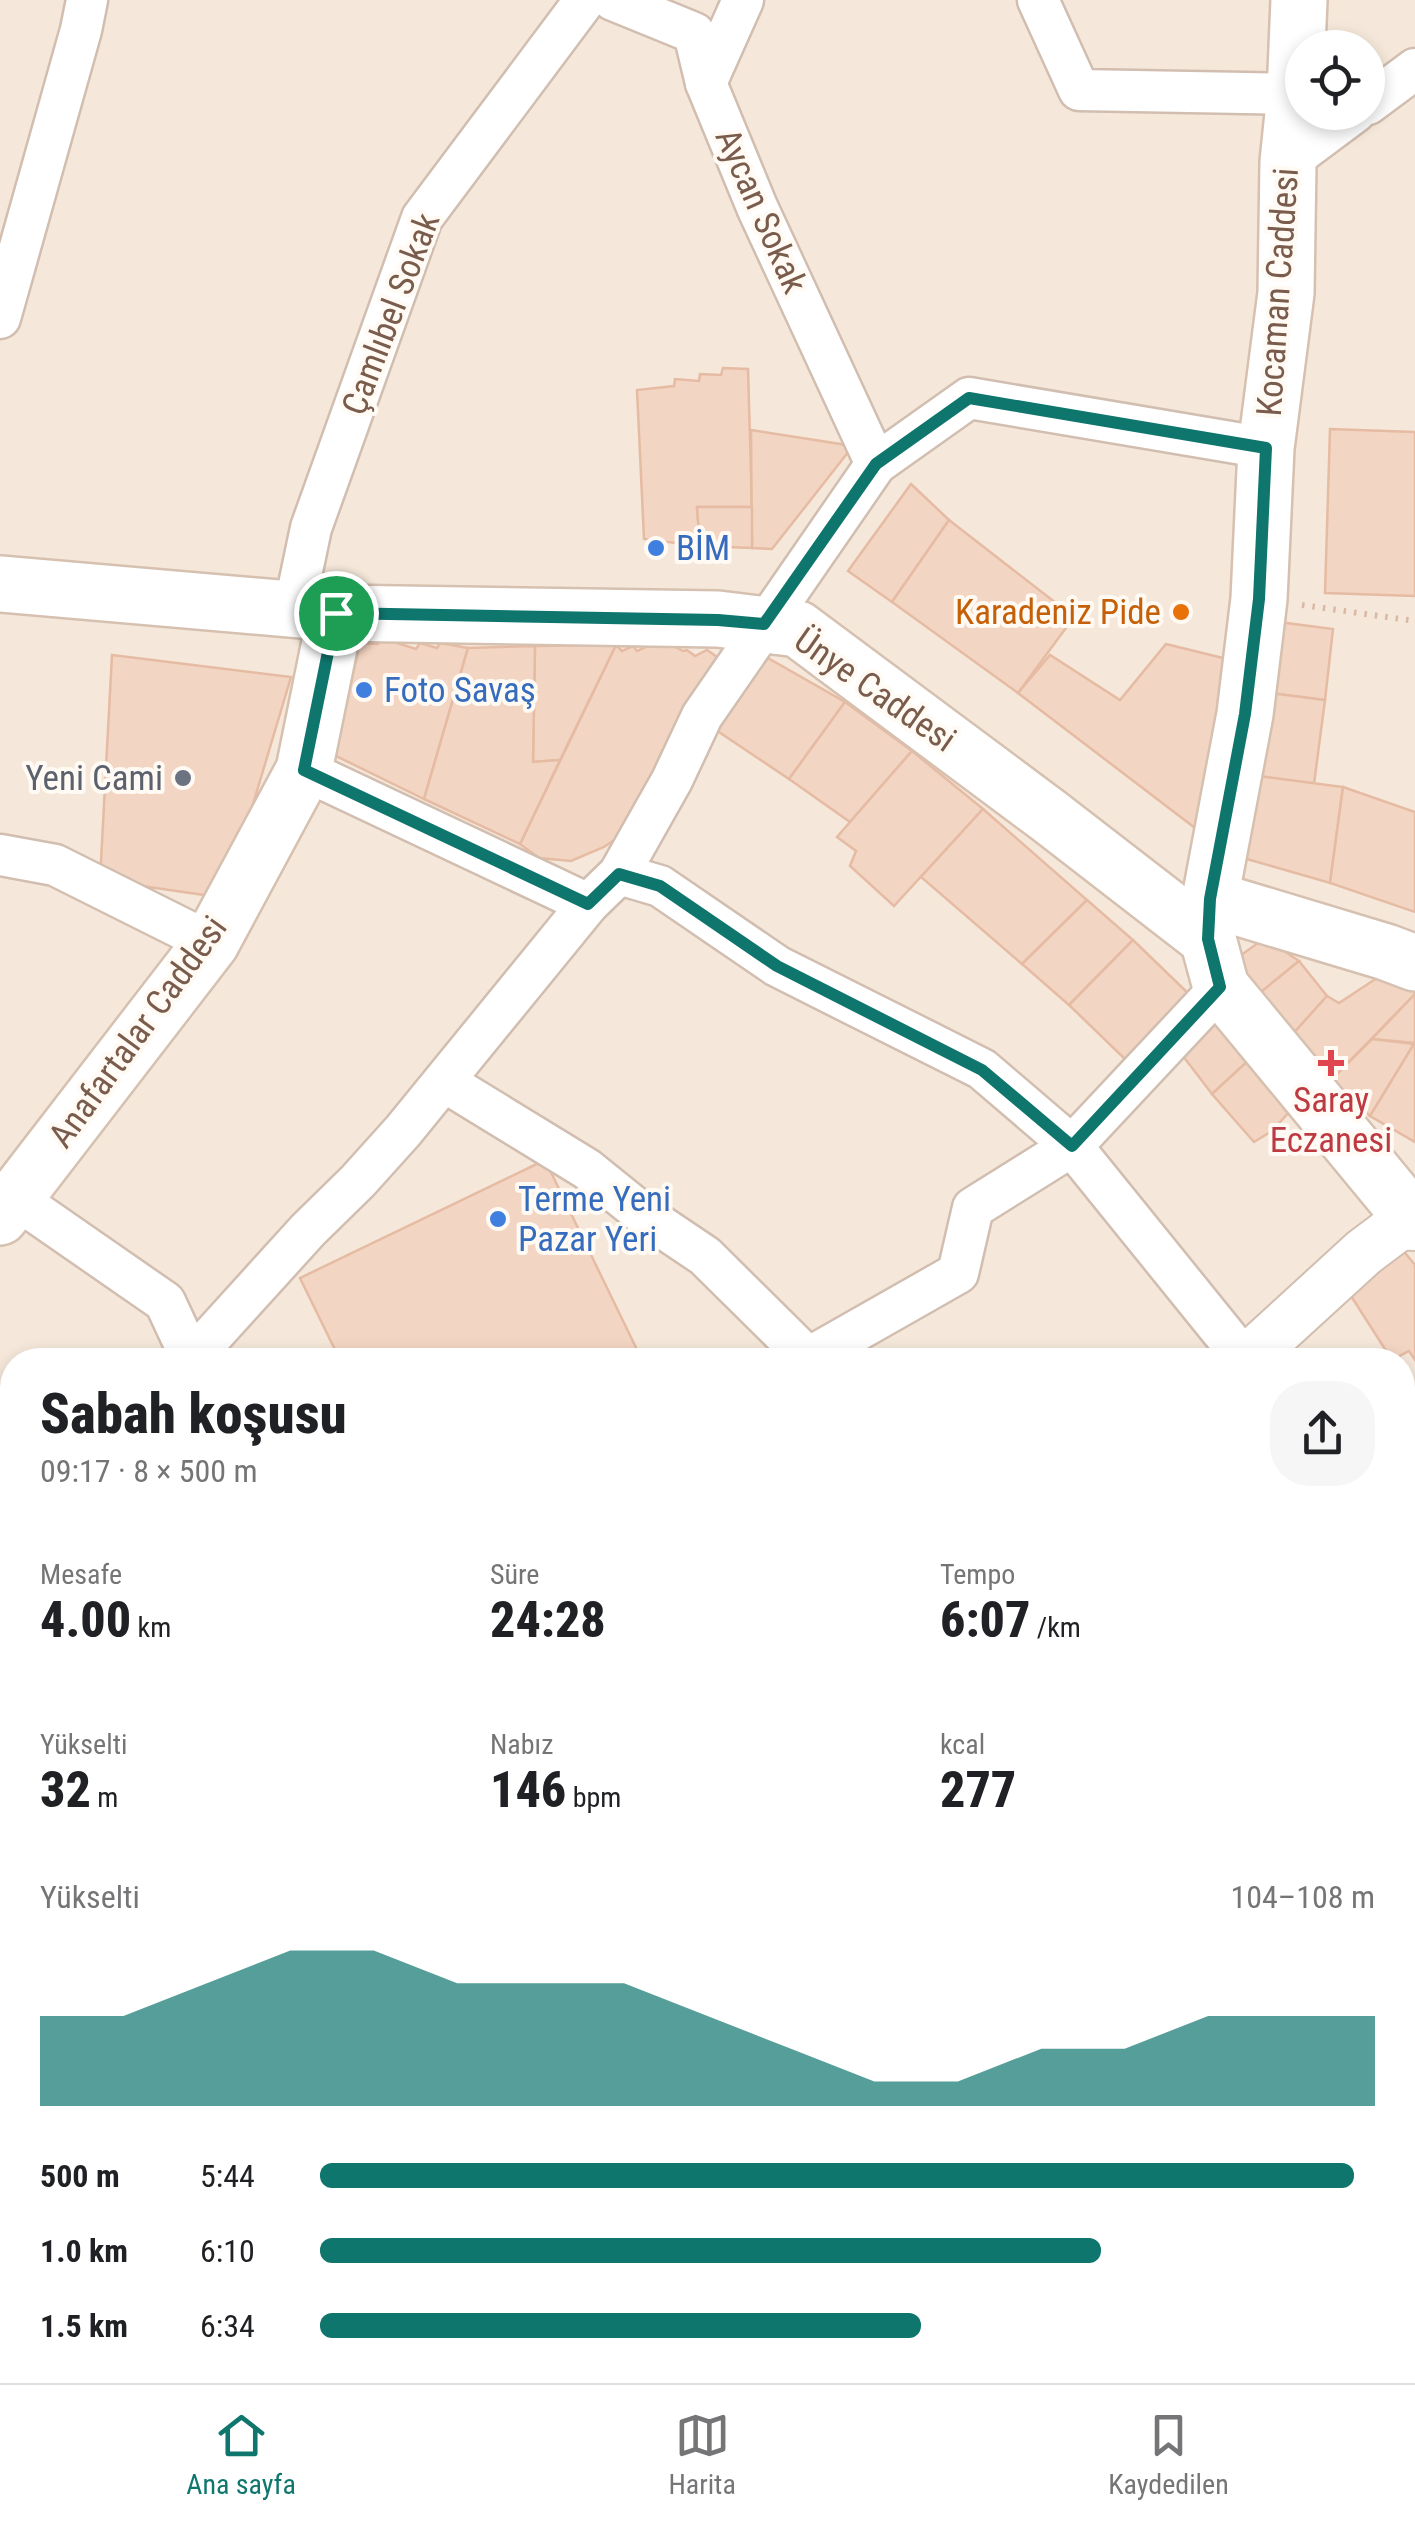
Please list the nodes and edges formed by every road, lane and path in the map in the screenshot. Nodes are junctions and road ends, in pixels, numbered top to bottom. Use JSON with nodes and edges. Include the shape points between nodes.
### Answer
{"nodes":[{"id":1,"x":87,"y":0,"type":"edge"},
{"id":2,"x":584,"y":0,"type":"edge"},
{"id":3,"x":613,"y":0,"type":"edge"},
{"id":4,"x":743,"y":0,"type":"edge"},
{"id":5,"x":1038,"y":0,"type":"edge"},
{"id":6,"x":1299,"y":0,"type":"edge"},
{"id":7,"x":1298,"y":30,"type":"edge"},
{"id":8,"x":1415,"y":69,"type":"edge"},
{"id":9,"x":706,"y":83,"type":"junction"},
{"id":10,"x":1385,"y":91,"type":"edge"},
{"id":11,"x":1285,"y":94,"type":"edge"},
{"id":12,"x":1291,"y":130,"type":"edge"},
{"id":13,"x":1332,"y":130,"type":"edge"},
{"id":14,"x":1288,"y":162,"type":"junction"},
{"id":15,"x":0,"y":318,"type":"edge"},
{"id":16,"x":1266,"y":448,"type":"junction"},
{"id":17,"x":876,"y":464,"type":"junction"},
{"id":18,"x":0,"y":584,"type":"edge"},
{"id":19,"x":1259,"y":599,"type":"junction"},
{"id":20,"x":315,"y":611,"type":"junction"},
{"id":21,"x":1415,"y":620,"type":"edge"},
{"id":22,"x":764,"y":624,"type":"junction"},
{"id":23,"x":304,"y":770,"type":"junction"},
{"id":24,"x":0,"y":856,"type":"edge"},
{"id":25,"x":619,"y":874,"type":"junction"},
{"id":26,"x":588,"y":904,"type":"junction"},
{"id":27,"x":211,"y":942,"type":"junction"},
{"id":28,"x":1213,"y":942,"type":"junction"},
{"id":29,"x":1415,"y":963,"type":"edge"},
{"id":30,"x":444,"y":1082,"type":"junction"},
{"id":31,"x":1072,"y":1146,"type":"junction"},
{"id":32,"x":8,"y":1208,"type":"edge"},
{"id":33,"x":1415,"y":1224,"type":"edge"},
{"id":34,"x":186,"y":1348,"type":"edge"},
{"id":35,"x":203,"y":1348,"type":"edge"},
{"id":36,"x":797,"y":1348,"type":"edge"},
{"id":37,"x":827,"y":1348,"type":"edge"},
{"id":38,"x":1236,"y":1348,"type":"edge"},
{"id":39,"x":1259,"y":1348,"type":"edge"}],
"edges":[{"from":1,"to":15,"type":"street"},
{"from":2,"to":20,"type":"street","name":"Çamlıbel Sokak","via":[[422,218],[311,528]]},
{"from":3,"to":9,"type":"street","name":"Aycan Sokak","via":[[694,33]]},
{"from":4,"to":9,"type":"street"},
{"from":5,"to":11,"type":"street","via":[[1079,90]]},
{"from":6,"to":7,"type":"main road","name":"Kocaman Caddesi"},
{"from":8,"to":10,"type":"street"},
{"from":9,"to":17,"type":"street","name":"Aycan Sokak"},
{"from":12,"to":14,"type":"main road","name":"Kocaman Caddesi"},
{"from":13,"to":14,"type":"street"},
{"from":14,"to":16,"type":"main road","name":"Kocaman Caddesi","via":[[1286,292]]},
{"from":16,"to":17,"type":"street","via":[[969,398]]},
{"from":16,"to":19,"type":"main road","name":"Kocaman Caddesi"},
{"from":17,"to":22,"type":"street"},
{"from":18,"to":20,"type":"main road","name":"Ünye Caddesi"},
{"from":19,"to":21,"type":"path"},
{"from":19,"to":28,"type":"main road","name":"Kocaman Caddesi"},
{"from":20,"to":22,"type":"main road","name":"Ünye Caddesi"},
{"from":20,"to":23,"type":"main road","name":"Anafartalar Caddesi"},
{"from":22,"to":25,"type":"street","via":[[702,716]]},
{"from":22,"to":28,"type":"main road","name":"Ünye Caddesi","via":[[798,629]]},
{"from":23,"to":26,"type":"street"},
{"from":23,"to":27,"type":"main road","name":"Anafartalar Caddesi"},
{"from":24,"to":27,"type":"street","via":[[54,865]]},
{"from":25,"to":26,"type":"street"},
{"from":25,"to":31,"type":"street","via":[[660,886],[777,966],[982,1070]]},
{"from":26,"to":30,"type":"street"},
{"from":27,"to":32,"type":"main road","name":"Anafartalar Caddesi"},
{"from":28,"to":29,"type":"main road","via":[[1386,952]]},
{"from":28,"to":31,"type":"street"},
{"from":28,"to":33,"type":"main road"},
{"from":30,"to":35,"type":"street"},
{"from":30,"to":36,"type":"street","via":[[586,1169],[705,1256]]},
{"from":31,"to":37,"type":"street","via":[[973,1208],[958,1273]]},
{"from":31,"to":38,"type":"street"},
{"from":32,"to":34,"type":"street","via":[[164,1302]]},
{"from":33,"to":39,"type":"street","via":[[1400,1225],[1364,1252]]}]}
